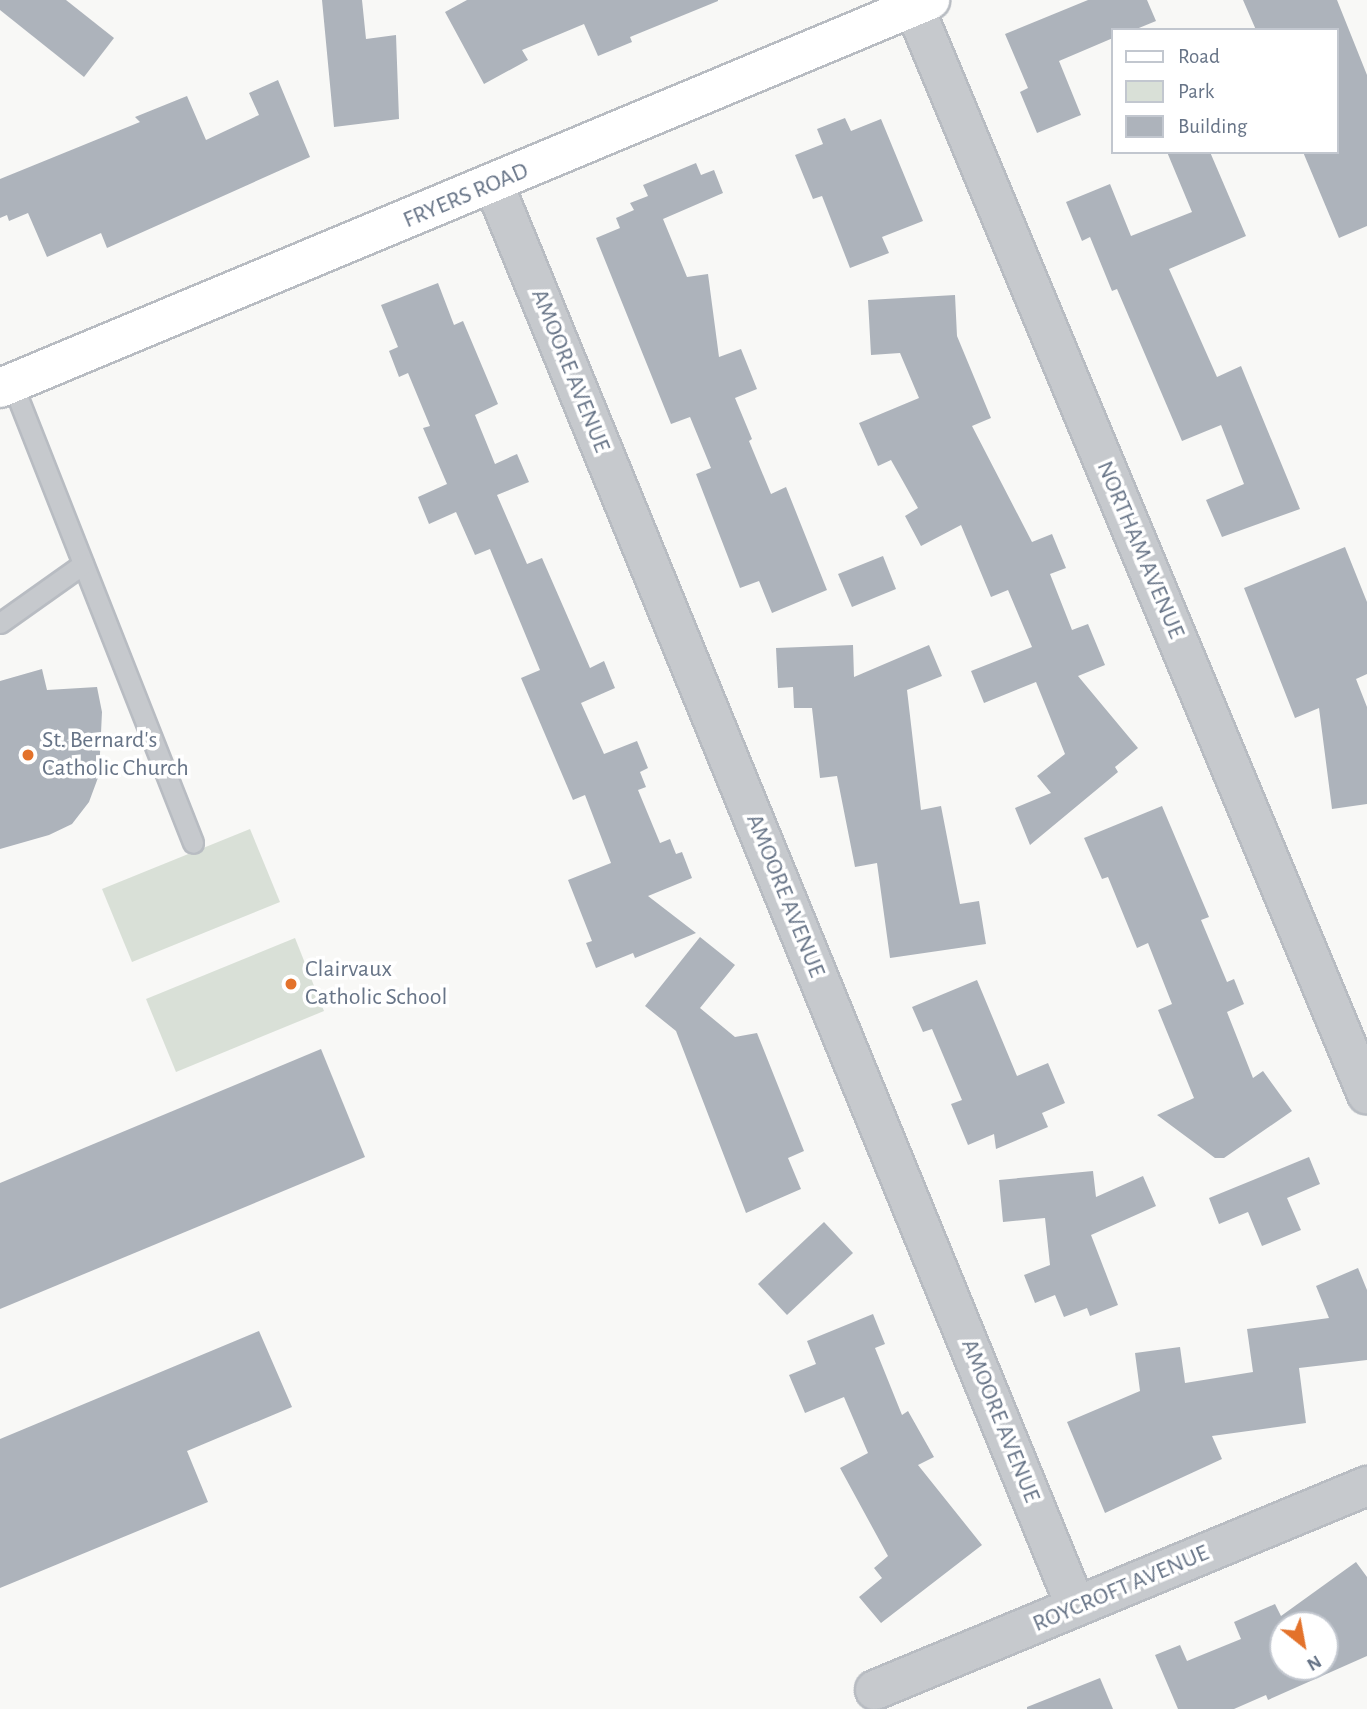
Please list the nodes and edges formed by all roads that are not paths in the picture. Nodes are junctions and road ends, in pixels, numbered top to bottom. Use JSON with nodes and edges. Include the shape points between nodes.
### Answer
{"nodes":[{"id":1,"x":922,"y":3,"type":"edge"},
{"id":2,"x":494,"y":185,"type":"junction"},
{"id":3,"x":6,"y":386,"type":"edge"},
{"id":4,"x":83,"y":564,"type":"junction"},
{"id":5,"x":0,"y":623,"type":"edge"},
{"id":6,"x":193,"y":843,"type":"dead end"},
{"id":7,"x":1367,"y":1094,"type":"edge"},
{"id":8,"x":1367,"y":1486,"type":"edge"},
{"id":9,"x":1076,"y":1607,"type":"junction"},
{"id":10,"x":875,"y":1690,"type":"dead end"}],
"edges":[{"from":1,"to":2,"type":"street","name":"FRYERS ROAD"},
{"from":1,"to":7,"type":"street","name":"NORTHAM AVENUE"},
{"from":2,"to":3,"type":"street","name":"FRYERS ROAD"},
{"from":2,"to":9,"type":"street","name":"AMOORE AVENUE"},
{"from":3,"to":4,"type":"lane"},
{"from":4,"to":5,"type":"lane"},
{"from":4,"to":6,"type":"lane"},
{"from":8,"to":9,"type":"street","name":"ROYCROFT AVENUE"},
{"from":9,"to":10,"type":"street","name":"ROYCROFT AVENUE"}]}
